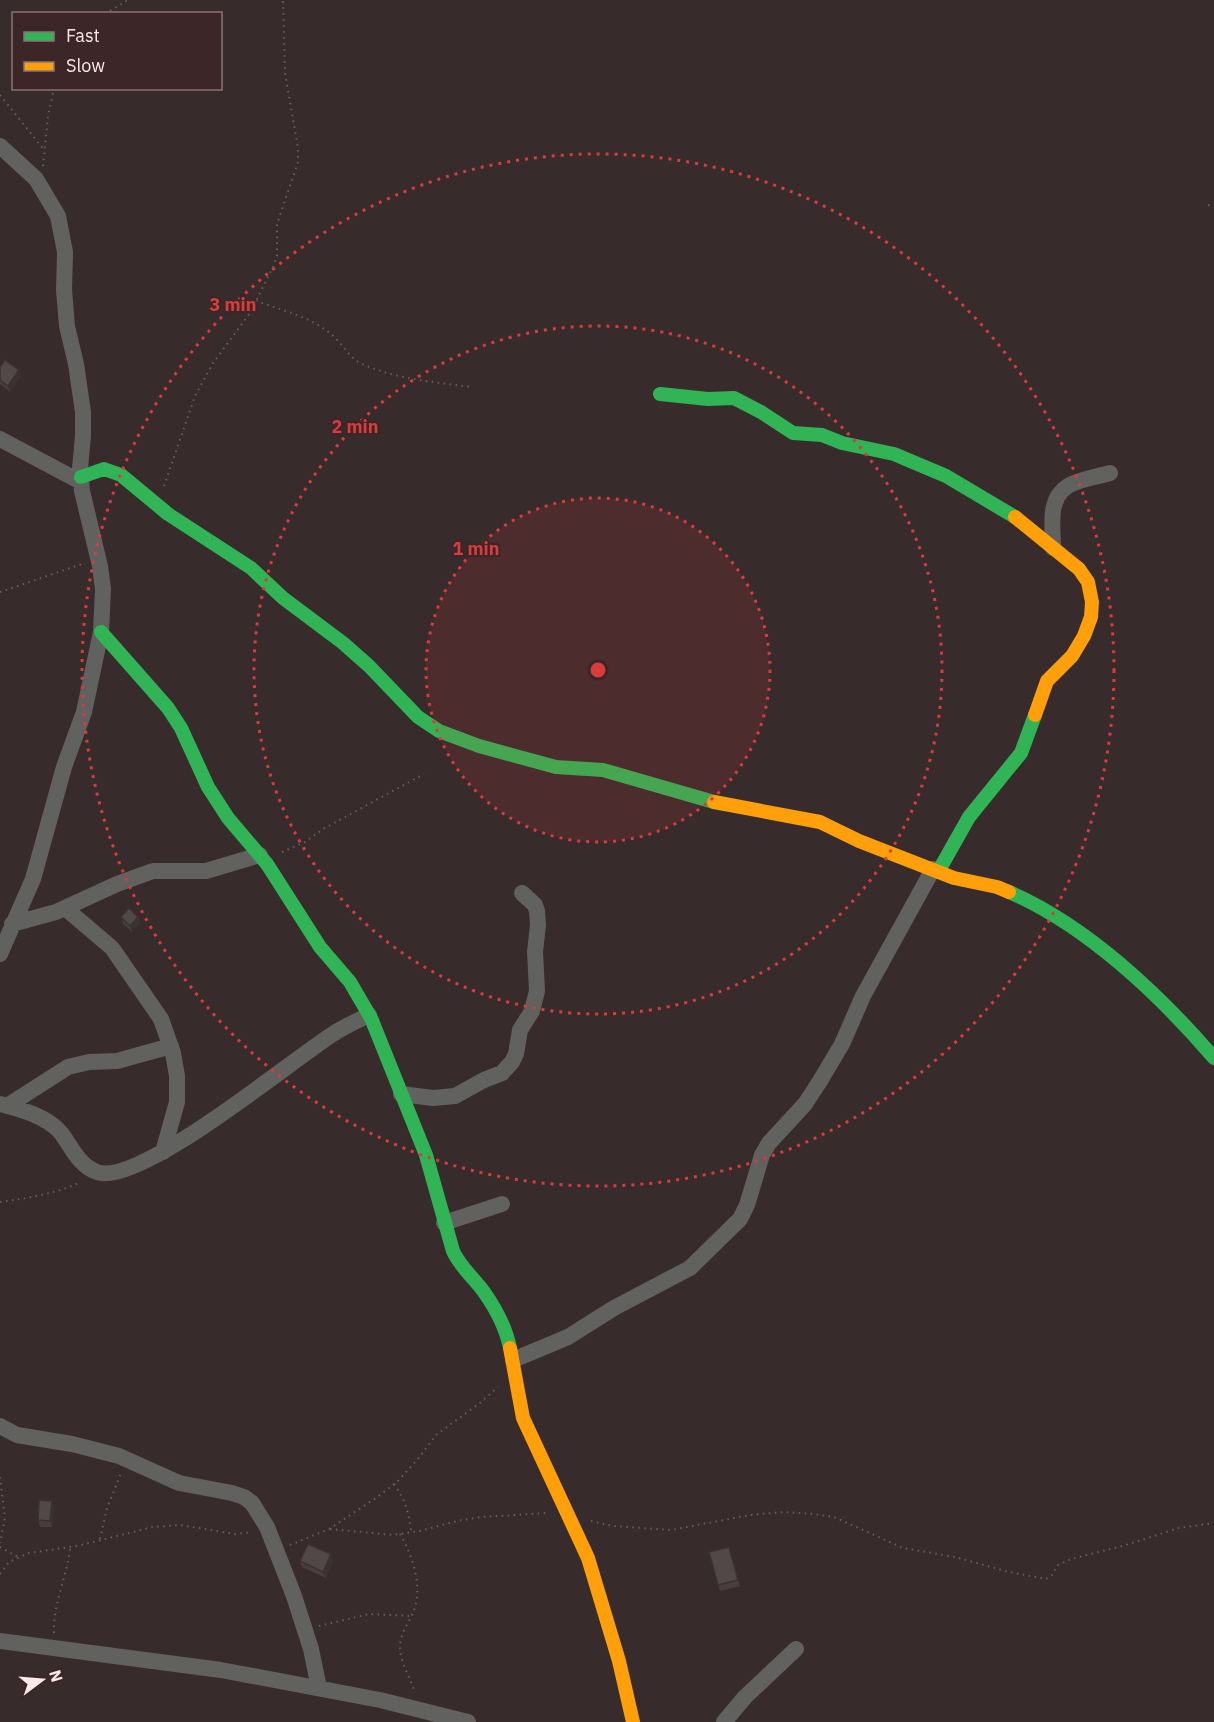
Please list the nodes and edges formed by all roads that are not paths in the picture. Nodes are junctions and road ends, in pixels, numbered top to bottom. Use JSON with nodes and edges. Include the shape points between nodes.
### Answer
{"nodes":[{"id":1,"x":0,"y":147,"type":"edge"},
{"id":2,"x":660,"y":394,"type":"dead end"},
{"id":3,"x":0,"y":439,"type":"edge"},
{"id":4,"x":1110,"y":473,"type":"dead end"},
{"id":5,"x":81,"y":479,"type":"junction"},
{"id":6,"x":1053,"y":548,"type":"junction"},
{"id":7,"x":101,"y":632,"type":"junction"},
{"id":8,"x":261,"y":857,"type":"junction"},
{"id":9,"x":936,"y":870,"type":"junction"},
{"id":10,"x":522,"y":893,"type":"dead end"},
{"id":11,"x":65,"y":908,"type":"junction"},
{"id":12,"x":12,"y":924,"type":"junction"},
{"id":13,"x":0,"y":954,"type":"edge"},
{"id":14,"x":369,"y":1015,"type":"junction"},
{"id":15,"x":171,"y":1046,"type":"junction"},
{"id":16,"x":1214,"y":1058,"type":"edge"},
{"id":17,"x":401,"y":1094,"type":"junction"},
{"id":18,"x":3,"y":1105,"type":"edge"},
{"id":19,"x":163,"y":1152,"type":"junction"},
{"id":20,"x":502,"y":1204,"type":"dead end"},
{"id":21,"x":444,"y":1222,"type":"junction"},
{"id":22,"x":514,"y":1365,"type":"junction"},
{"id":23,"x":0,"y":1426,"type":"edge"},
{"id":24,"x":0,"y":1641,"type":"edge"},
{"id":25,"x":796,"y":1649,"type":"dead end"},
{"id":26,"x":319,"y":1688,"type":"junction"},
{"id":27,"x":468,"y":1722,"type":"edge"},
{"id":28,"x":633,"y":1722,"type":"edge"},
{"id":29,"x":724,"y":1722,"type":"edge"}],
"edges":[{"from":1,"to":5,"type":"street","via":[[36,178],[58,216],[65,252],[67,326],[83,412]]},
{"from":2,"to":6,"type":"street","via":[[734,398],[793,433],[822,435],[894,454],[946,476],[1016,518]]},
{"from":3,"to":5,"type":"street"},
{"from":4,"to":6,"type":"street","via":[[1069,485],[1059,495],[1052,515]]},
{"from":5,"to":7,"type":"street","via":[[100,566]]},
{"from":5,"to":9,"type":"street","via":[[96,471],[111,470],[121,475],[158,507],[251,568],[283,598],[343,643],[418,717],[439,731],[547,764],[603,770],[731,806],[820,822]]},
{"from":6,"to":9,"type":"street","via":[[1079,569],[1088,582],[1091,617],[1072,656],[1047,681],[1021,753],[969,818]]},
{"from":7,"to":8,"type":"street","via":[[168,708],[208,787]]},
{"from":7,"to":12,"type":"street","via":[[84,712],[63,767],[33,879]]},
{"from":8,"to":11,"type":"street","via":[[206,871],[153,871]]},
{"from":8,"to":14,"type":"street"},
{"from":9,"to":16,"type":"street","via":[[997,887],[1034,903],[1081,934],[1144,985]]},
{"from":9,"to":22,"type":"street","via":[[863,996],[820,1081],[762,1155],[740,1219],[690,1268]]},
{"from":10,"to":17,"type":"street","via":[[537,911],[537,992],[532,1011],[520,1030],[512,1062],[502,1073],[455,1096]]},
{"from":11,"to":12,"type":"street"},
{"from":11,"to":15,"type":"street","via":[[112,948],[160,1019]]},
{"from":12,"to":13,"type":"street"},
{"from":14,"to":17,"type":"street"},
{"from":14,"to":19,"type":"street","via":[[334,1033],[218,1118]]},
{"from":15,"to":18,"type":"street","via":[[117,1061],[68,1067]]},
{"from":15,"to":19,"type":"street","via":[[177,1102]]},
{"from":17,"to":21,"type":"street","via":[[426,1155]]},
{"from":18,"to":19,"type":"street","via":[[46,1121],[60,1132],[74,1155],[99,1173],[128,1167]]},
{"from":20,"to":21,"type":"street"},
{"from":21,"to":22,"type":"street","via":[[458,1262],[484,1292],[501,1320]]},
{"from":22,"to":28,"type":"street","via":[[523,1419],[588,1558]]},
{"from":23,"to":26,"type":"street","via":[[17,1435],[72,1444],[127,1460],[179,1483],[244,1497],[252,1503],[267,1527],[306,1629]]},
{"from":24,"to":26,"type":"street","via":[[163,1661]]},
{"from":25,"to":29,"type":"street"},
{"from":26,"to":27,"type":"street"}]}
